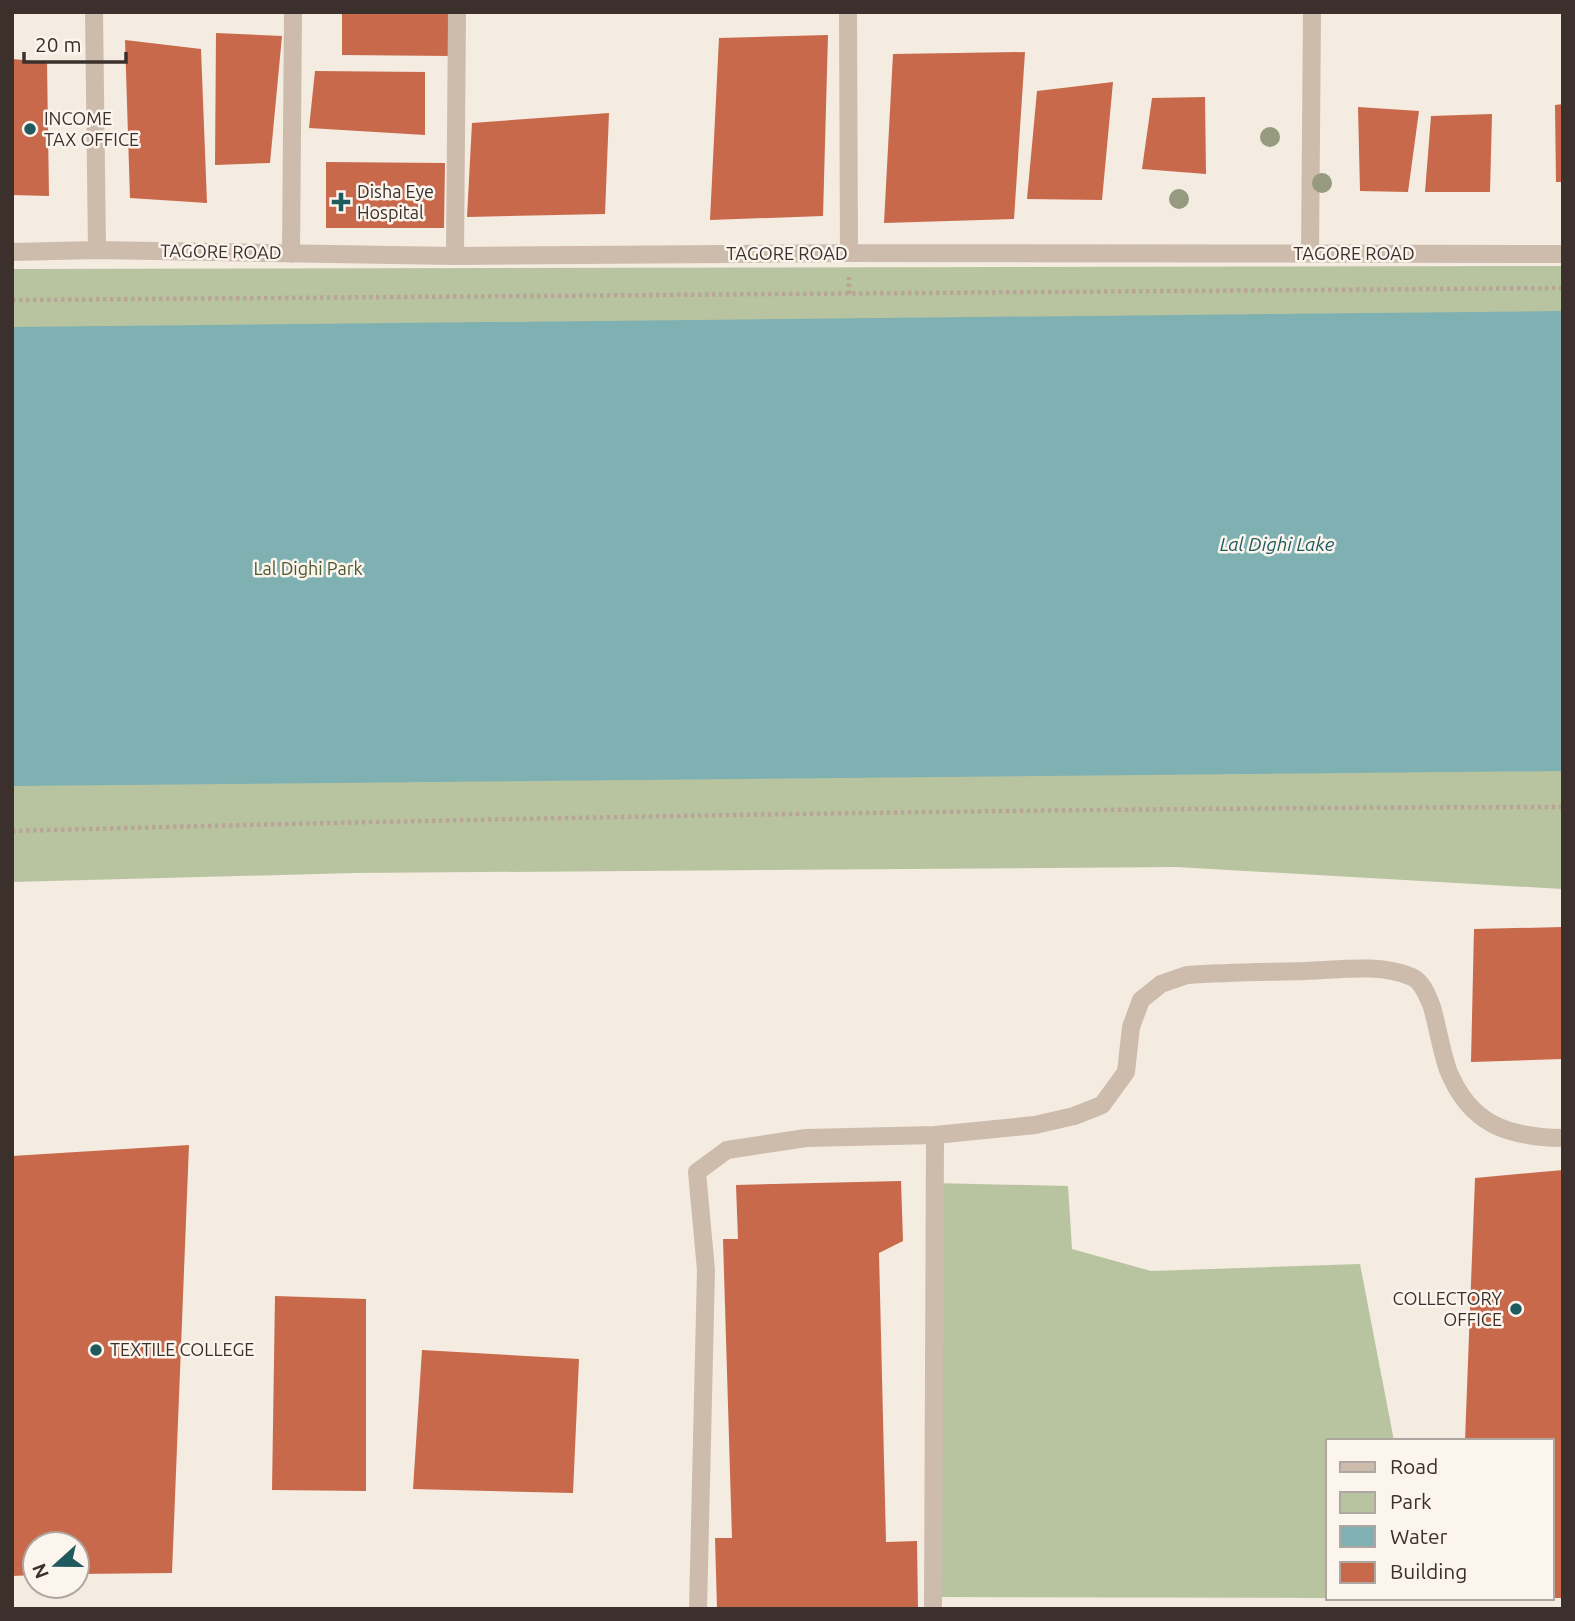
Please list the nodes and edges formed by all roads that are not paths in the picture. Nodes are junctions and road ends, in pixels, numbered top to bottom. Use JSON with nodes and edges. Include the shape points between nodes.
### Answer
{"nodes":[{"id":1,"x":94,"y":12,"type":"edge"},
{"id":2,"x":293,"y":12,"type":"edge"},
{"id":3,"x":457,"y":12,"type":"edge"},
{"id":4,"x":848,"y":12,"type":"edge"},
{"id":5,"x":1312,"y":12,"type":"edge"},
{"id":6,"x":97,"y":250,"type":"junction"},
{"id":7,"x":12,"y":252,"type":"edge"},
{"id":8,"x":849,"y":253,"type":"junction"},
{"id":9,"x":291,"y":254,"type":"junction"},
{"id":10,"x":1310,"y":254,"type":"junction"},
{"id":11,"x":1563,"y":254,"type":"edge"},
{"id":12,"x":455,"y":256,"type":"junction"},
{"id":13,"x":935,"y":1135,"type":"junction"},
{"id":14,"x":1563,"y":1138,"type":"edge"},
{"id":15,"x":698,"y":1609,"type":"edge"},
{"id":16,"x":933,"y":1609,"type":"edge"}],
"edges":[{"from":1,"to":6,"type":"street"},
{"from":2,"to":9,"type":"street"},
{"from":3,"to":12,"type":"street"},
{"from":4,"to":8,"type":"street"},
{"from":5,"to":10,"type":"street"},
{"from":6,"to":7,"type":"street","name":"TAGORE ROAD"},
{"from":6,"to":9,"type":"street","name":"TAGORE ROAD"},
{"from":8,"to":10,"type":"street","name":"TAGORE ROAD"},
{"from":8,"to":12,"type":"street","name":"TAGORE ROAD"},
{"from":9,"to":12,"type":"street","name":"TAGORE ROAD"},
{"from":10,"to":11,"type":"street","name":"TAGORE ROAD"},
{"from":13,"to":14,"type":"street","via":[[1035,1125],[1102,1105],[1126,1072],[1141,1000],[1161,984],[1187,975],[1383,970],[1414,978],[1427,994],[1448,1070],[1480,1116],[1496,1128],[1534,1138]]},
{"from":13,"to":15,"type":"street","via":[[806,1138],[727,1150],[697,1172],[706,1270]]},
{"from":13,"to":16,"type":"street"}]}
